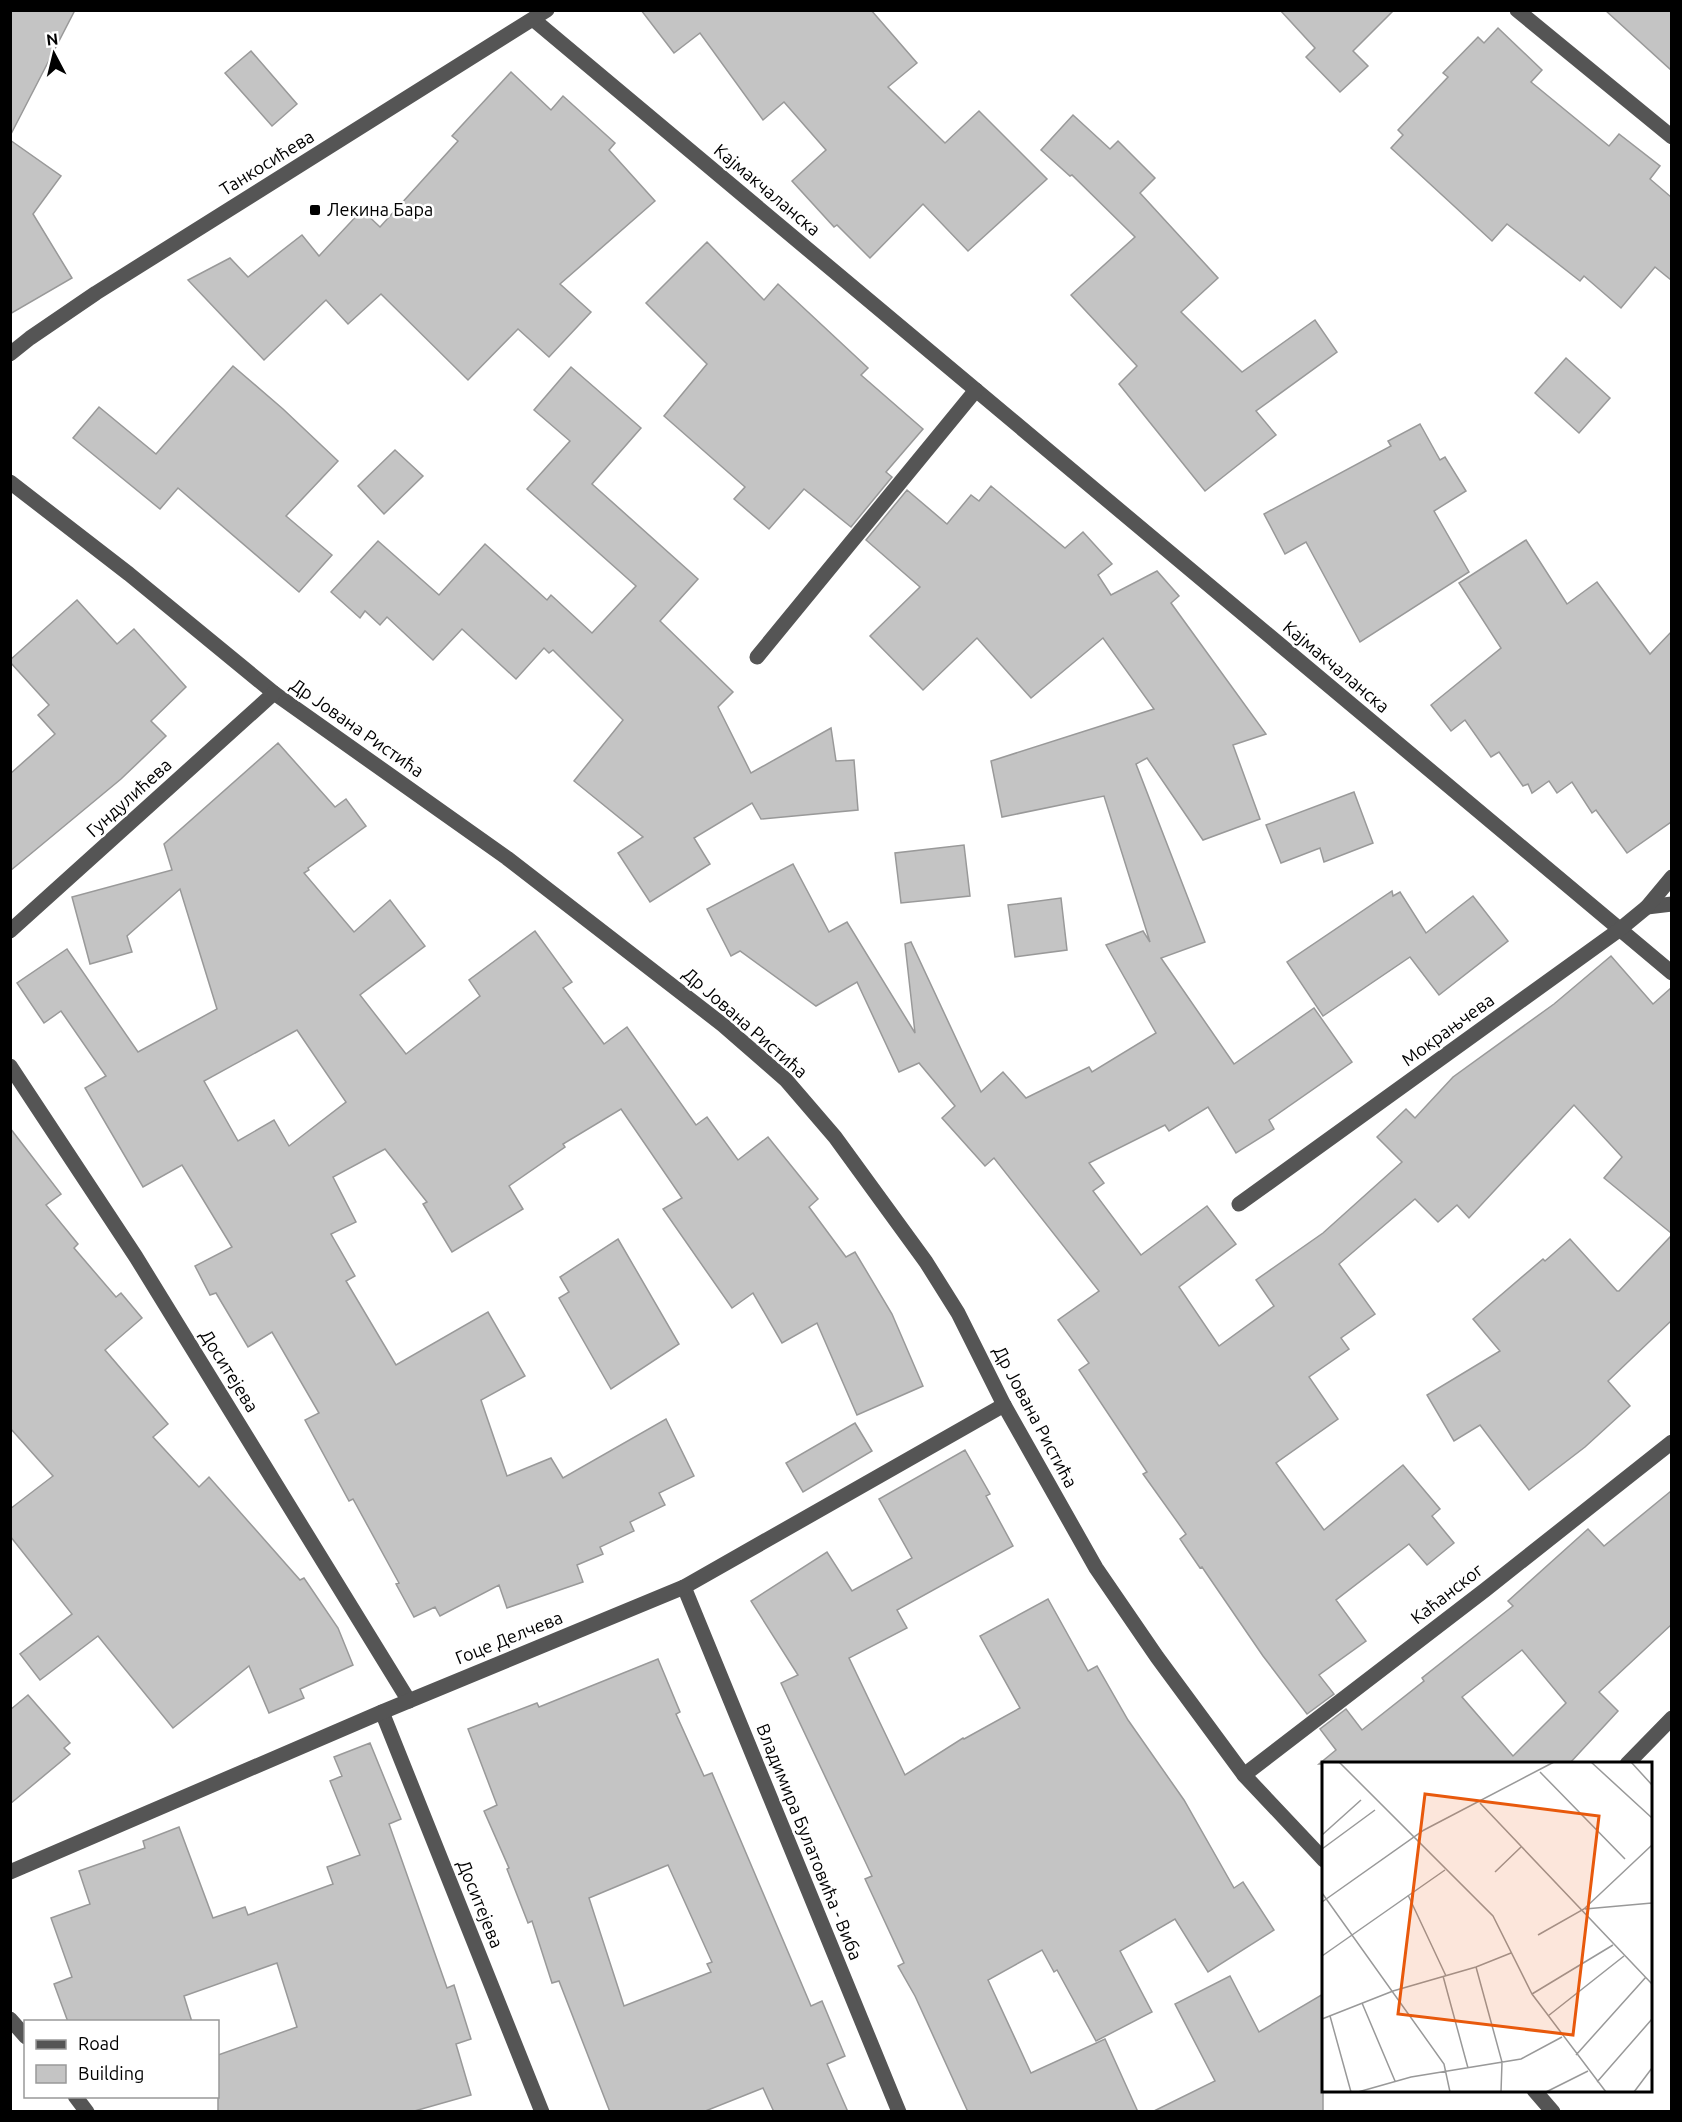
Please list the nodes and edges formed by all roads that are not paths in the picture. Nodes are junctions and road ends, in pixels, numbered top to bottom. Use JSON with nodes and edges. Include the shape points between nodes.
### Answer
{"nodes":[{"id":1,"x":547,"y":10,"type":"edge"},
{"id":2,"x":1517,"y":10,"type":"edge"},
{"id":3,"x":534,"y":20,"type":"junction"},
{"id":4,"x":1671,"y":137,"type":"edge"},
{"id":5,"x":10,"y":354,"type":"edge"},
{"id":6,"x":976,"y":390,"type":"junction"},
{"id":7,"x":10,"y":482,"type":"edge"},
{"id":8,"x":757,"y":657,"type":"dead end"},
{"id":9,"x":274,"y":693,"type":"junction"},
{"id":10,"x":1671,"y":877,"type":"edge"},
{"id":11,"x":1671,"y":904,"type":"edge"},
{"id":12,"x":1647,"y":907,"type":"junction"},
{"id":13,"x":1619,"y":930,"type":"junction"},
{"id":14,"x":10,"y":931,"type":"edge"},
{"id":15,"x":1671,"y":973,"type":"edge"},
{"id":16,"x":10,"y":1066,"type":"edge"},
{"id":17,"x":1239,"y":1204,"type":"dead end"},
{"id":18,"x":1004,"y":1405,"type":"junction"},
{"id":19,"x":1671,"y":1442,"type":"edge"},
{"id":20,"x":684,"y":1587,"type":"junction"},
{"id":21,"x":409,"y":1701,"type":"junction"},
{"id":22,"x":382,"y":1712,"type":"junction"},
{"id":23,"x":1671,"y":1718,"type":"edge"},
{"id":24,"x":1629,"y":1762,"type":"edge"},
{"id":25,"x":1244,"y":1774,"type":"junction"},
{"id":26,"x":1322,"y":1859,"type":"edge"},
{"id":27,"x":10,"y":1872,"type":"edge"},
{"id":28,"x":10,"y":2019,"type":"edge"},
{"id":29,"x":24,"y":2035,"type":"edge"},
{"id":30,"x":1535,"y":2092,"type":"edge"},
{"id":31,"x":76,"y":2098,"type":"edge"},
{"id":32,"x":87,"y":2112,"type":"edge"},
{"id":33,"x":542,"y":2112,"type":"edge"},
{"id":34,"x":899,"y":2112,"type":"edge"},
{"id":35,"x":1553,"y":2112,"type":"edge"}],
"edges":[{"from":1,"to":3,"type":"street","name":"Танкосићева"},
{"from":2,"to":4,"type":"street"},
{"from":3,"to":5,"type":"street","name":"Танкосићева","via":[[96,292]]},
{"from":3,"to":6,"type":"street","name":"Кајмакчаланска"},
{"from":6,"to":8,"type":"street"},
{"from":6,"to":13,"type":"street","name":"Кајмакчаланска"},
{"from":7,"to":9,"type":"street","name":"Др Јована Ристића"},
{"from":9,"to":14,"type":"street","name":"Гундулићева"},
{"from":9,"to":18,"type":"street","name":"Др Јована Ристића","via":[[507,858],[723,1025],[786,1080],[835,1137],[926,1262],[958,1312]]},
{"from":10,"to":12,"type":"street","name":"Мокрањчева"},
{"from":11,"to":12,"type":"street"},
{"from":12,"to":13,"type":"street","name":"Мокрањчева"},
{"from":13,"to":15,"type":"street","name":"Кајмакчаланска"},
{"from":13,"to":17,"type":"street","name":"Мокрањчева"},
{"from":16,"to":21,"type":"street","name":"Доситејева","via":[[135,1257]]},
{"from":18,"to":20,"type":"street","name":"Гоце Делчева"},
{"from":18,"to":25,"type":"street","name":"Др Јована Ристића","via":[[1096,1568]]},
{"from":19,"to":25,"type":"street","name":"Каћанског"},
{"from":20,"to":21,"type":"street","name":"Гоце Делчева"},
{"from":20,"to":34,"type":"street","name":"Владимира Булатовића - Виба"},
{"from":21,"to":22,"type":"street","name":"Гоце Делчева"},
{"from":22,"to":27,"type":"street","name":"Гоце Делчева"},
{"from":22,"to":33,"type":"street","name":"Доситејева"},
{"from":23,"to":24,"type":"street"},
{"from":25,"to":26,"type":"street","name":"Др Јована Ристића"},
{"from":28,"to":29,"type":"street"},
{"from":30,"to":35,"type":"street"},
{"from":31,"to":32,"type":"street"}]}
